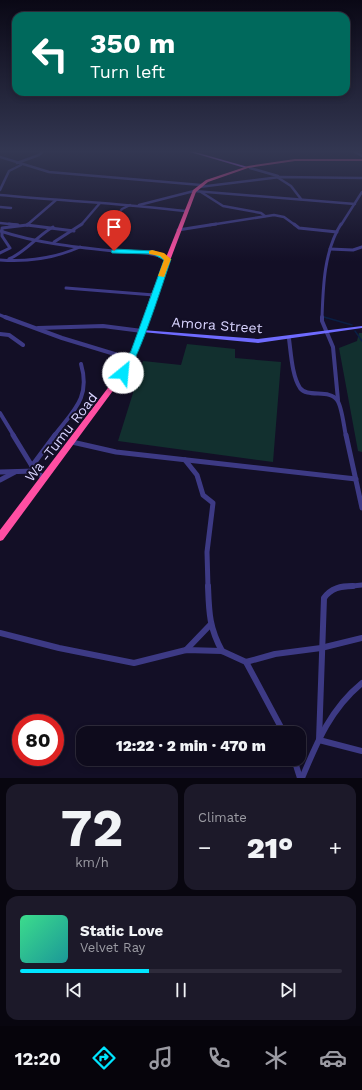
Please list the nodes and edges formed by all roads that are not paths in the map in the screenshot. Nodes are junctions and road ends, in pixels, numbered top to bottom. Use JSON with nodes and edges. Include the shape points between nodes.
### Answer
{"nodes":[{"id":1,"x":193,"y":188,"type":"edge"},
{"id":2,"x":204,"y":188,"type":"edge"},
{"id":3,"x":293,"y":188,"type":"edge"},
{"id":4,"x":199,"y":189,"type":"junction"},
{"id":5,"x":362,"y":192,"type":"edge"},
{"id":6,"x":0,"y":195,"type":"edge"},
{"id":7,"x":301,"y":199,"type":"junction"},
{"id":8,"x":56,"y":200,"type":"junction"},
{"id":9,"x":100,"y":203,"type":"junction"},
{"id":10,"x":355,"y":203,"type":"junction"},
{"id":11,"x":362,"y":203,"type":"edge"},
{"id":12,"x":132,"y":204,"type":"junction"},
{"id":13,"x":139,"y":205,"type":"junction"},
{"id":14,"x":0,"y":207,"type":"edge"},
{"id":15,"x":11,"y":208,"type":"dead end"},
{"id":16,"x":185,"y":211,"type":"junction"},
{"id":17,"x":265,"y":216,"type":"junction"},
{"id":18,"x":0,"y":223,"type":"edge"},
{"id":19,"x":27,"y":224,"type":"junction"},
{"id":20,"x":23,"y":225,"type":"junction"},
{"id":21,"x":53,"y":227,"type":"junction"},
{"id":22,"x":108,"y":227,"type":"dead end"},
{"id":23,"x":12,"y":228,"type":"junction"},
{"id":24,"x":178,"y":230,"type":"junction"},
{"id":25,"x":1,"y":231,"type":"edge"},
{"id":26,"x":74,"y":231,"type":"junction"},
{"id":27,"x":337,"y":232,"type":"junction"},
{"id":28,"x":8,"y":233,"type":"junction"},
{"id":29,"x":3,"y":237,"type":"junction"},
{"id":30,"x":34,"y":240,"type":"junction"},
{"id":31,"x":54,"y":243,"type":"junction"},
{"id":32,"x":80,"y":247,"type":"junction"},
{"id":33,"x":362,"y":247,"type":"edge"},
{"id":34,"x":330,"y":249,"type":"junction"},
{"id":35,"x":0,"y":254,"type":"edge"},
{"id":36,"x":168,"y":259,"type":"junction"},
{"id":37,"x":1,"y":261,"type":"edge"},
{"id":38,"x":66,"y":288,"type":"dead end"},
{"id":39,"x":154,"y":295,"type":"junction"},
{"id":40,"x":0,"y":315,"type":"edge"},
{"id":41,"x":362,"y":327,"type":"edge"},
{"id":42,"x":36,"y":328,"type":"junction"},
{"id":43,"x":142,"y":331,"type":"junction"},
{"id":44,"x":326,"y":333,"type":"junction"},
{"id":45,"x":0,"y":334,"type":"edge"},
{"id":46,"x":289,"y":339,"type":"junction"},
{"id":47,"x":23,"y":345,"type":"dead end"},
{"id":48,"x":131,"y":359,"type":"junction"},
{"id":49,"x":81,"y":364,"type":"dead end"},
{"id":50,"x":338,"y":400,"type":"junction"},
{"id":51,"x":0,"y":413,"type":"edge"},
{"id":52,"x":72,"y":442,"type":"junction"},
{"id":53,"x":185,"y":460,"type":"junction"},
{"id":54,"x":32,"y":466,"type":"junction"},
{"id":55,"x":17,"y":471,"type":"junction"},
{"id":56,"x":0,"y":472,"type":"edge"},
{"id":57,"x":35,"y":472,"type":"junction"},
{"id":58,"x":44,"y":478,"type":"junction"},
{"id":59,"x":356,"y":479,"type":"junction"},
{"id":60,"x":0,"y":480,"type":"edge"},
{"id":61,"x":362,"y":508,"type":"edge"},
{"id":62,"x":0,"y":537,"type":"edge"},
{"id":63,"x":362,"y":585,"type":"edge"},
{"id":64,"x":210,"y":625,"type":"junction"},
{"id":65,"x":0,"y":633,"type":"edge"},
{"id":66,"x":362,"y":638,"type":"edge"},
{"id":67,"x":321,"y":648,"type":"junction"},
{"id":68,"x":186,"y":650,"type":"junction"},
{"id":69,"x":222,"y":651,"type":"junction"},
{"id":70,"x":246,"y":662,"type":"junction"},
{"id":71,"x":362,"y":682,"type":"edge"},
{"id":72,"x":280,"y":726,"type":"edge"},
{"id":73,"x":319,"y":740,"type":"junction"},
{"id":74,"x":362,"y":751,"type":"edge"},
{"id":75,"x":297,"y":766,"type":"edge"},
{"id":76,"x":301,"y":778,"type":"edge"}],
"edges":[{"from":1,"to":4,"type":"street"},
{"from":2,"to":4,"type":"street"},
{"from":3,"to":7,"type":"street"},
{"from":4,"to":7,"type":"street"},
{"from":4,"to":13,"type":"street"},
{"from":4,"to":16,"type":"highway","name":"Wa -Tumu Road"},
{"from":4,"to":17,"type":"street","via":[[215,204],[225,209],[261,213]]},
{"from":5,"to":10,"type":"street"},
{"from":6,"to":8,"type":"street"},
{"from":7,"to":10,"type":"street"},
{"from":8,"to":9,"type":"street"},
{"from":8,"to":19,"type":"street"},
{"from":9,"to":12,"type":"street"},
{"from":9,"to":26,"type":"street"},
{"from":10,"to":11,"type":"street"},
{"from":10,"to":27,"type":"street"},
{"from":12,"to":13,"type":"street"},
{"from":12,"to":22,"type":"street","via":[[122,209]]},
{"from":13,"to":16,"type":"street"},
{"from":14,"to":15,"type":"street"},
{"from":16,"to":24,"type":"highway","name":"Wa -Tumu Road"},
{"from":17,"to":24,"type":"street"},
{"from":17,"to":27,"type":"street","via":[[284,217],[304,230]]},
{"from":18,"to":20,"type":"street"},
{"from":19,"to":20,"type":"street"},
{"from":19,"to":21,"type":"street"},
{"from":20,"to":23,"type":"street"},
{"from":21,"to":26,"type":"street"},
{"from":21,"to":30,"type":"street"},
{"from":23,"to":25,"type":"street","via":[[2,228]]},
{"from":23,"to":28,"type":"street"},
{"from":24,"to":36,"type":"highway","name":"Wa -Tumu Road"},
{"from":25,"to":28,"type":"street"},
{"from":25,"to":29,"type":"street"},
{"from":26,"to":31,"type":"street"},
{"from":27,"to":34,"type":"street"},
{"from":28,"to":29,"type":"street"},
{"from":28,"to":30,"type":"street"},
{"from":29,"to":35,"type":"street","via":[[3,241],[10,248]]},
{"from":30,"to":31,"type":"street"},
{"from":30,"to":37,"type":"street","via":[[22,254]]},
{"from":31,"to":32,"type":"street"},
{"from":32,"to":36,"type":"street","via":[[154,252]]},
{"from":32,"to":37,"type":"street","via":[[61,254]]},
{"from":33,"to":34,"type":"street","via":[[353,250]]},
{"from":34,"to":44,"type":"street","via":[[323,293],[322,321]]},
{"from":36,"to":39,"type":"highway","name":"Wa -Tumu Road"},
{"from":38,"to":39,"type":"street"},
{"from":39,"to":43,"type":"highway","name":"Wa -Tumu Road"},
{"from":40,"to":42,"type":"street"},
{"from":41,"to":44,"type":"street","name":"Amora Street"},
{"from":42,"to":43,"type":"street","via":[[96,326]]},
{"from":42,"to":48,"type":"street"},
{"from":43,"to":46,"type":"street","name":"Amora Street","via":[[258,341]]},
{"from":43,"to":48,"type":"highway","name":"Wa -Tumu Road"},
{"from":44,"to":46,"type":"street","name":"Amora Street"},
{"from":44,"to":50,"type":"street","via":[[333,347]]},
{"from":45,"to":47,"type":"street","via":[[9,335]]},
{"from":46,"to":50,"type":"street","via":[[300,388],[333,396]]},
{"from":48,"to":52,"type":"highway","name":"Wa -Tumu Road","via":[[110,392]]},
{"from":49,"to":54,"type":"street","via":[[85,391],[82,399]]},
{"from":50,"to":59,"type":"street"},
{"from":51,"to":54,"type":"street"},
{"from":52,"to":53,"type":"street","via":[[116,452]]},
{"from":52,"to":58,"type":"highway","name":"Wa -Tumu Road"},
{"from":53,"to":59,"type":"street"},
{"from":53,"to":64,"type":"street","via":[[198,478],[204,499],[213,503],[207,552]]},
{"from":54,"to":57,"type":"street"},
{"from":55,"to":56,"type":"street"},
{"from":55,"to":57,"type":"street"},
{"from":55,"to":60,"type":"street"},
{"from":57,"to":58,"type":"street"},
{"from":58,"to":62,"type":"highway","name":"Wa -Tumu Road"},
{"from":59,"to":61,"type":"street"},
{"from":63,"to":67,"type":"street","via":[[345,586],[326,594],[322,606]]},
{"from":64,"to":68,"type":"street"},
{"from":64,"to":69,"type":"street"},
{"from":65,"to":68,"type":"street","via":[[58,648],[134,662]]},
{"from":66,"to":67,"type":"street"},
{"from":67,"to":70,"type":"street","via":[[275,654]]},
{"from":67,"to":73,"type":"street"},
{"from":68,"to":69,"type":"street"},
{"from":69,"to":70,"type":"street"},
{"from":70,"to":72,"type":"street"},
{"from":71,"to":73,"type":"street","via":[[336,707]]},
{"from":73,"to":74,"type":"street"},
{"from":73,"to":76,"type":"street"},
{"from":75,"to":76,"type":"street"}]}
